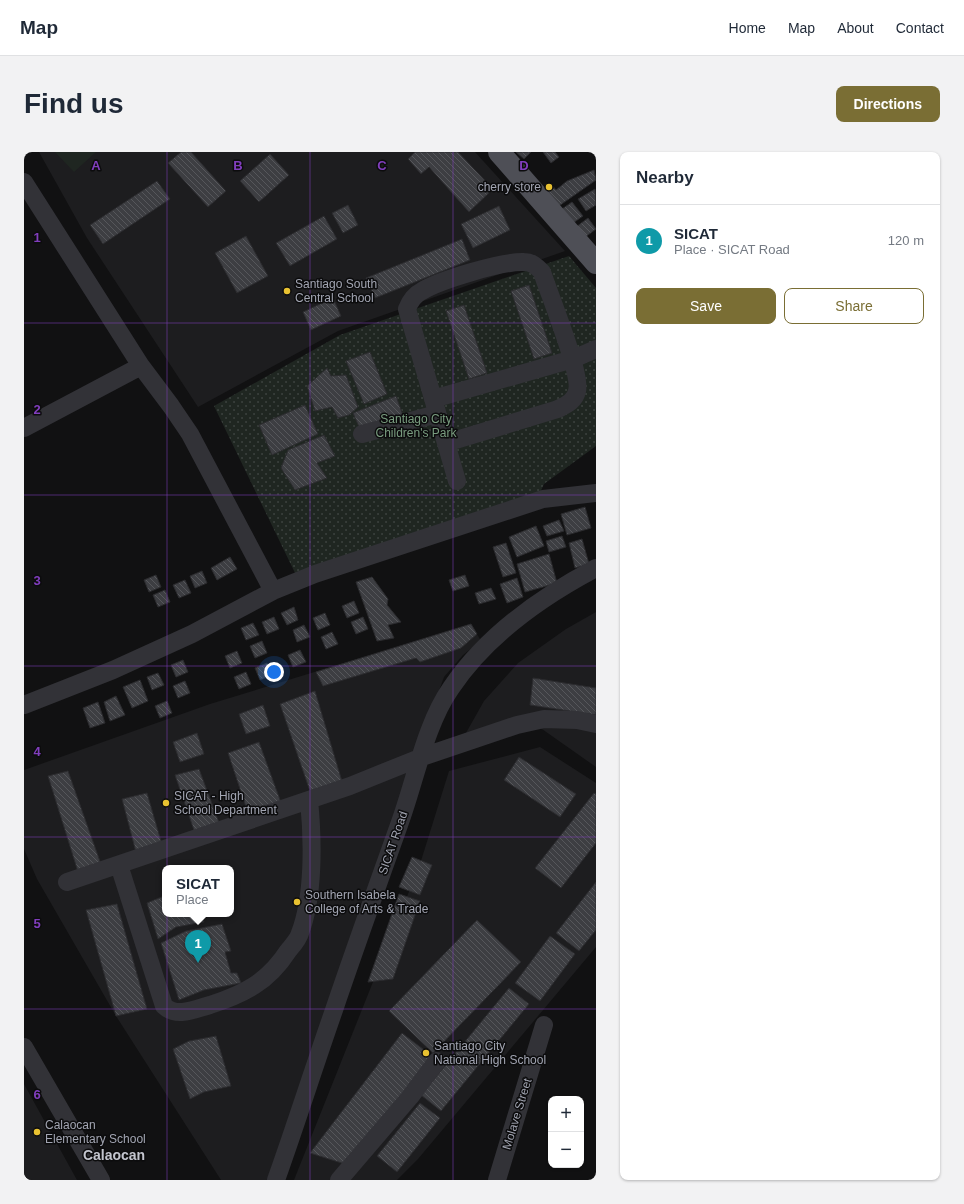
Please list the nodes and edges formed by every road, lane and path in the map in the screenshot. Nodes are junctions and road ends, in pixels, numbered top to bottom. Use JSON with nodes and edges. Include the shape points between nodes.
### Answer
{"nodes":[{"id":1,"x":499,"y":152,"type":"edge"},
{"id":2,"x":24,"y":182,"type":"edge"},
{"id":3,"x":596,"y":263,"type":"edge"},
{"id":4,"x":596,"y":349,"type":"edge"},
{"id":5,"x":572,"y":359,"type":"junction"},
{"id":6,"x":141,"y":366,"type":"junction"},
{"id":7,"x":435,"y":406,"type":"junction"},
{"id":8,"x":24,"y":428,"type":"edge"},
{"id":9,"x":362,"y":434,"type":"dead end"},
{"id":10,"x":446,"y":443,"type":"junction"},
{"id":11,"x":457,"y":481,"type":"dead end"},
{"id":12,"x":596,"y":493,"type":"edge"},
{"id":13,"x":596,"y":568,"type":"edge"},
{"id":14,"x":273,"y":591,"type":"junction"},
{"id":15,"x":24,"y":706,"type":"edge"},
{"id":16,"x":596,"y":724,"type":"edge"},
{"id":17,"x":422,"y":757,"type":"junction"},
{"id":18,"x":309,"y":800,"type":"junction"},
{"id":19,"x":119,"y":865,"type":"junction"},
{"id":20,"x":67,"y":882,"type":"dead end"},
{"id":21,"x":544,"y":1025,"type":"dead end"},
{"id":22,"x":24,"y":1047,"type":"edge"},
{"id":23,"x":437,"y":1061,"type":"dead end"},
{"id":24,"x":101,"y":1180,"type":"edge"},
{"id":25,"x":276,"y":1180,"type":"edge"},
{"id":26,"x":339,"y":1180,"type":"edge"},
{"id":27,"x":497,"y":1180,"type":"edge"}],
"edges":[{"from":1,"to":3,"type":"main road"},
{"from":2,"to":6,"type":"street"},
{"from":4,"to":5,"type":"street"},
{"from":5,"to":7,"type":"street"},
{"from":5,"to":7,"type":"street","via":[[542,272],[535,264],[524,262],[488,268],[423,290],[410,300],[407,309]]},
{"from":5,"to":10,"type":"street","via":[[578,378],[578,389],[576,396],[569,403],[558,409]]},
{"from":6,"to":8,"type":"street"},
{"from":6,"to":14,"type":"street","via":[[190,434]]},
{"from":7,"to":9,"type":"street"},
{"from":7,"to":10,"type":"street"},
{"from":10,"to":11,"type":"street"},
{"from":12,"to":14,"type":"street","via":[[543,499],[315,574]]},
{"from":13,"to":17,"type":"street","name":"SICAT Road","via":[[534,607],[498,635],[468,665],[435,717]]},
{"from":14,"to":15,"type":"street","via":[[192,634]]},
{"from":16,"to":17,"type":"street","via":[[544,718]]},
{"from":17,"to":18,"type":"street"},
{"from":17,"to":25,"type":"street","name":"SICAT Road"},
{"from":18,"to":19,"type":"street"},
{"from":18,"to":19,"type":"street","via":[[312,832],[308,896],[300,934],[278,966],[259,983],[237,996],[182,1013],[170,1011],[164,1006]]},
{"from":19,"to":20,"type":"street"},
{"from":21,"to":27,"type":"street","name":"Molave Street"},
{"from":22,"to":24,"type":"street"},
{"from":23,"to":26,"type":"street","via":[[410,1097]]}]}
